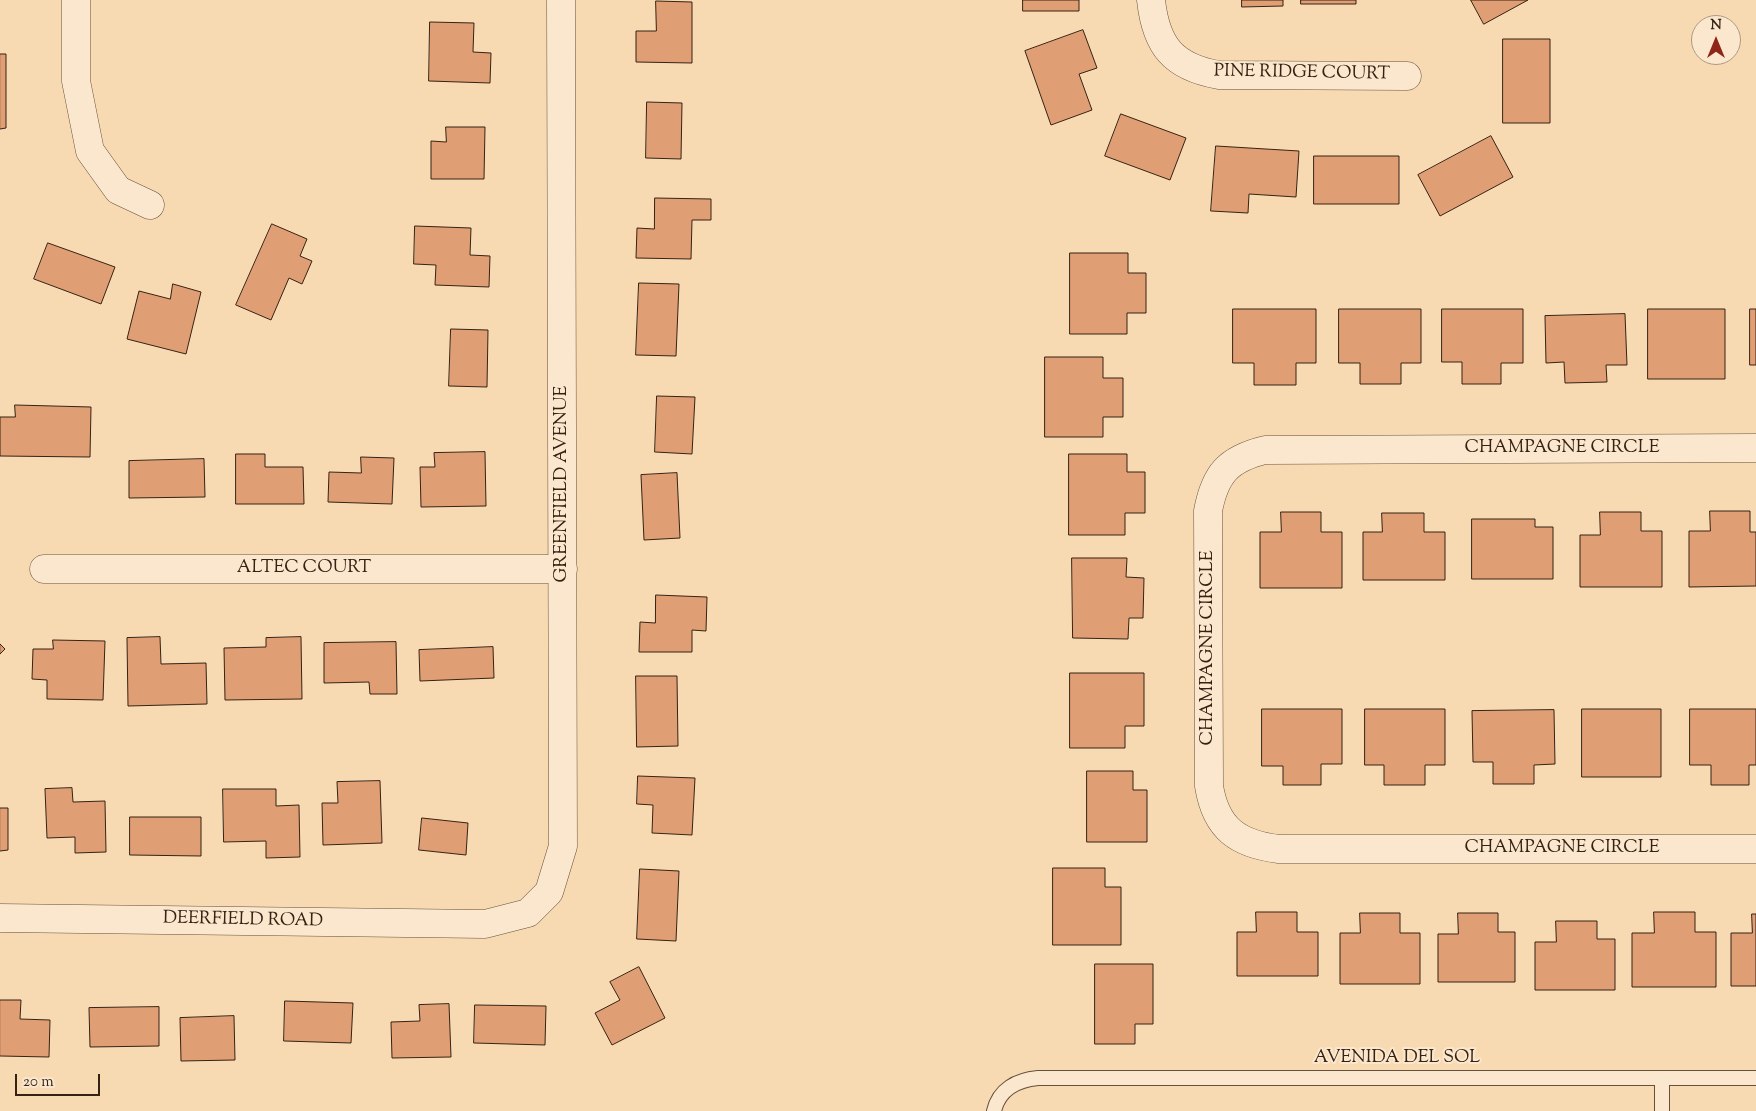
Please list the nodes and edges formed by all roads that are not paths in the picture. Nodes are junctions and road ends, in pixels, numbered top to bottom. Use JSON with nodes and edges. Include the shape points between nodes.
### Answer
{"nodes":[{"id":1,"x":76,"y":0,"type":"edge"},
{"id":2,"x":561,"y":0,"type":"edge"},
{"id":3,"x":1151,"y":0,"type":"edge"},
{"id":4,"x":1407,"y":76,"type":"dead end"},
{"id":5,"x":150,"y":205,"type":"dead end"},
{"id":6,"x":1756,"y":448,"type":"edge"},
{"id":7,"x":44,"y":569,"type":"dead end"},
{"id":8,"x":563,"y":569,"type":"junction"},
{"id":9,"x":1756,"y":849,"type":"edge"},
{"id":10,"x":0,"y":918,"type":"edge"},
{"id":11,"x":485,"y":924,"type":"joint"},
{"id":12,"x":1662,"y":1078,"type":"junction"},
{"id":13,"x":1756,"y":1078,"type":"edge"},
{"id":14,"x":994,"y":1111,"type":"edge"},
{"id":15,"x":1662,"y":1111,"type":"edge"}],
"edges":[{"from":1,"to":5,"type":"street","via":[[76,80],[90,152],[118,190]]},
{"from":2,"to":8,"type":"street","name":"GREENFIELD AVENUE"},
{"from":3,"to":4,"type":"street","name":"PINE RIDGE COURT","via":[[1159,37],[1184,64],[1202,72],[1219,75]]},
{"from":6,"to":9,"type":"street","name":"CHAMPAGNE CIRCLE","via":[[1264,450],[1230,464],[1218,479],[1208,510],[1209,786],[1218,816],[1240,840],[1280,849]]},
{"from":7,"to":8,"type":"street","name":"ALTEC COURT"},
{"from":8,"to":11,"type":"street","name":"GREENFIELD AVENUE","via":[[563,846],[549,892],[528,913]]},
{"from":10,"to":11,"type":"street","name":"DEERFIELD ROAD"},
{"from":12,"to":13,"type":"lane","name":"AVENIDA DEL SOL"},
{"from":12,"to":14,"type":"lane","name":"AVENIDA DEL SOL","via":[[1038,1078],[1010,1086],[1000,1095]]},
{"from":12,"to":15,"type":"lane"}]}
